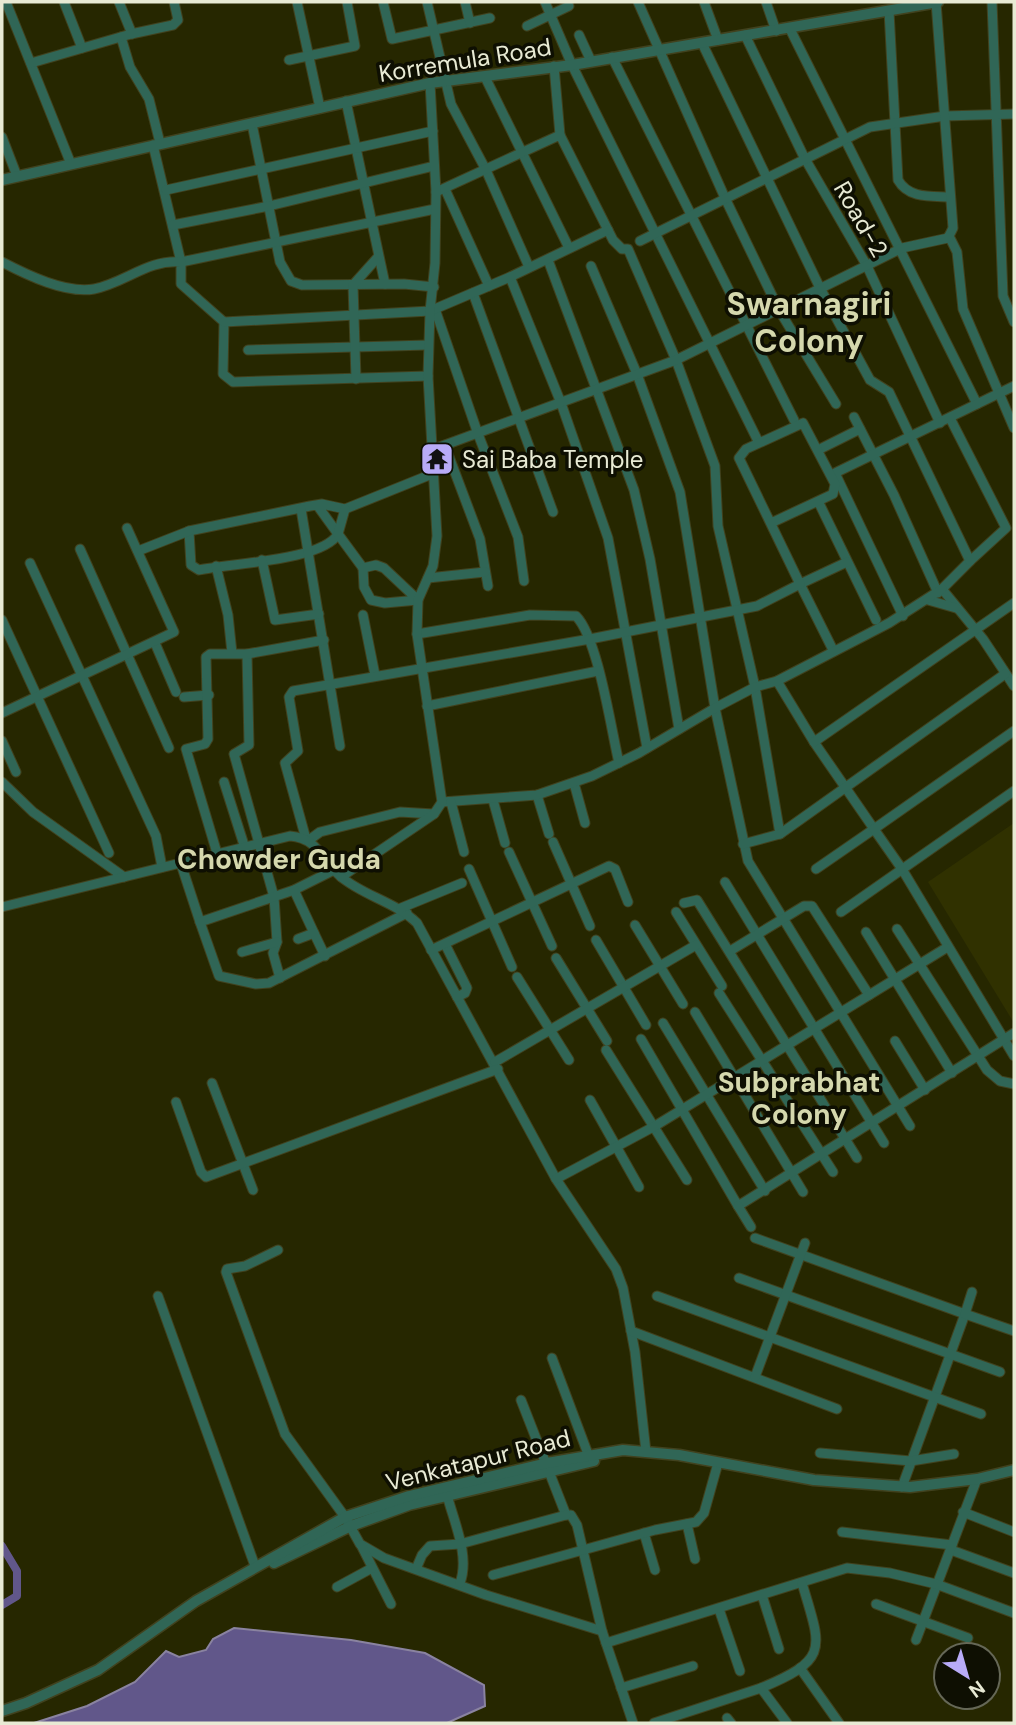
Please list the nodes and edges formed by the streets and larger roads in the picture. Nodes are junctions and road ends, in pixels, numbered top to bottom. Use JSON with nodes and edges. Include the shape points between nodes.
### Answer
{"nodes":[{"id":1,"x":64,"y":2,"type":"edge"},
{"id":2,"x":119,"y":2,"type":"edge"},
{"id":3,"x":174,"y":2,"type":"edge"},
{"id":4,"x":297,"y":2,"type":"edge"},
{"id":5,"x":347,"y":2,"type":"edge"},
{"id":6,"x":383,"y":2,"type":"edge"},
{"id":7,"x":427,"y":2,"type":"edge"},
{"id":8,"x":465,"y":2,"type":"edge"},
{"id":9,"x":545,"y":2,"type":"edge"},
{"id":10,"x":638,"y":2,"type":"edge"},
{"id":11,"x":704,"y":2,"type":"edge"},
{"id":12,"x":766,"y":2,"type":"edge"},
{"id":13,"x":937,"y":2,"type":"edge"},
{"id":14,"x":992,"y":2,"type":"edge"},
{"id":15,"x":903,"y":4,"type":"edge"},
{"id":16,"x":569,"y":6,"type":"dead end"},
{"id":17,"x":6,"y":9,"type":"edge"},
{"id":18,"x":888,"y":11,"type":"junction"},
{"id":19,"x":551,"y":15,"type":"junction"},
{"id":20,"x":490,"y":18,"type":"dead end"},
{"id":21,"x":470,"y":23,"type":"junction"},
{"id":22,"x":527,"y":26,"type":"dead end"},
{"id":23,"x":790,"y":29,"type":"junction"},
{"id":24,"x":433,"y":30,"type":"junction"},
{"id":25,"x":776,"y":31,"type":"junction"},
{"id":26,"x":132,"y":34,"type":"junction"},
{"id":27,"x":579,"y":35,"type":"dead end"},
{"id":28,"x":745,"y":35,"type":"junction"},
{"id":29,"x":121,"y":37,"type":"junction"},
{"id":30,"x":718,"y":40,"type":"junction"},
{"id":31,"x":702,"y":44,"type":"junction"},
{"id":32,"x":82,"y":48,"type":"junction"},
{"id":33,"x":659,"y":50,"type":"junction"},
{"id":34,"x":308,"y":57,"type":"junction"},
{"id":35,"x":612,"y":57,"type":"junction"},
{"id":36,"x":289,"y":60,"type":"dead end"},
{"id":37,"x":591,"y":61,"type":"junction"},
{"id":38,"x":31,"y":63,"type":"junction"},
{"id":39,"x":572,"y":65,"type":"junction"},
{"id":40,"x":554,"y":66,"type":"junction"},
{"id":41,"x":485,"y":77,"type":"junction"},
{"id":42,"x":444,"y":81,"type":"junction"},
{"id":43,"x":430,"y":83,"type":"junction"},
{"id":44,"x":346,"y":101,"type":"junction"},
{"id":45,"x":320,"y":108,"type":"junction"},
{"id":46,"x":995,"y":114,"type":"junction"},
{"id":47,"x":1014,"y":114,"type":"edge"},
{"id":48,"x":944,"y":116,"type":"junction"},
{"id":49,"x":893,"y":123,"type":"junction"},
{"id":50,"x":252,"y":124,"type":"junction"},
{"id":51,"x":433,"y":131,"type":"junction"},
{"id":52,"x":560,"y":135,"type":"junction"},
{"id":53,"x":2,"y":137,"type":"edge"},
{"id":54,"x":844,"y":138,"type":"junction"},
{"id":55,"x":156,"y":144,"type":"junction"},
{"id":56,"x":357,"y":147,"type":"junction"},
{"id":57,"x":524,"y":151,"type":"junction"},
{"id":58,"x":804,"y":157,"type":"junction"},
{"id":59,"x":71,"y":164,"type":"junction"},
{"id":60,"x":434,"y":166,"type":"junction"},
{"id":61,"x":262,"y":167,"type":"junction"},
{"id":62,"x":486,"y":170,"type":"junction"},
{"id":63,"x":17,"y":176,"type":"junction"},
{"id":64,"x":765,"y":178,"type":"junction"},
{"id":65,"x":2,"y":180,"type":"edge"},
{"id":66,"x":365,"y":183,"type":"junction"},
{"id":67,"x":166,"y":190,"type":"junction"},
{"id":68,"x":440,"y":191,"type":"junction"},
{"id":69,"x":950,"y":197,"type":"junction"},
{"id":70,"x":725,"y":198,"type":"junction"},
{"id":71,"x":269,"y":206,"type":"junction"},
{"id":72,"x":435,"y":209,"type":"junction"},
{"id":73,"x":692,"y":214,"type":"junction"},
{"id":74,"x":371,"y":224,"type":"junction"},
{"id":75,"x":173,"y":225,"type":"junction"},
{"id":76,"x":608,"y":230,"type":"junction"},
{"id":77,"x":656,"y":230,"type":"junction"},
{"id":78,"x":949,"y":236,"type":"junction"},
{"id":79,"x":640,"y":241,"type":"dead end"},
{"id":80,"x":277,"y":243,"type":"junction"},
{"id":81,"x":569,"y":248,"type":"junction"},
{"id":82,"x":902,"y":248,"type":"junction"},
{"id":83,"x":378,"y":257,"type":"junction"},
{"id":84,"x":548,"y":260,"type":"junction"},
{"id":85,"x":2,"y":262,"type":"edge"},
{"id":86,"x":181,"y":262,"type":"junction"},
{"id":87,"x":591,"y":266,"type":"dead end"},
{"id":88,"x":867,"y":266,"type":"junction"},
{"id":89,"x":530,"y":267,"type":"junction"},
{"id":90,"x":510,"y":277,"type":"junction"},
{"id":91,"x":385,"y":284,"type":"junction"},
{"id":92,"x":353,"y":285,"type":"junction"},
{"id":93,"x":489,"y":286,"type":"junction"},
{"id":94,"x":434,"y":287,"type":"junction"},
{"id":95,"x":820,"y":288,"type":"junction"},
{"id":96,"x":473,"y":293,"type":"junction"},
{"id":97,"x":432,"y":310,"type":"junction"},
{"id":98,"x":779,"y":310,"type":"junction"},
{"id":99,"x":355,"y":316,"type":"junction"},
{"id":100,"x":224,"y":322,"type":"junction"},
{"id":101,"x":1014,"y":322,"type":"edge"},
{"id":102,"x":747,"y":323,"type":"junction"},
{"id":103,"x":712,"y":344,"type":"junction"},
{"id":104,"x":428,"y":345,"type":"junction"},
{"id":105,"x":355,"y":348,"type":"junction"},
{"id":106,"x":248,"y":350,"type":"dead end"},
{"id":107,"x":676,"y":360,"type":"junction"},
{"id":108,"x":636,"y":374,"type":"junction"},
{"id":109,"x":428,"y":376,"type":"junction"},
{"id":110,"x":356,"y":379,"type":"junction"},
{"id":111,"x":1014,"y":386,"type":"edge"},
{"id":112,"x":597,"y":388,"type":"junction"},
{"id":113,"x":997,"y":394,"type":"junction"},
{"id":114,"x":561,"y":403,"type":"junction"},
{"id":115,"x":836,"y":404,"type":"dead end"},
{"id":116,"x":977,"y":404,"type":"junction"},
{"id":117,"x":854,"y":417,"type":"dead end"},
{"id":118,"x":950,"y":418,"type":"junction"},
{"id":119,"x":520,"y":420,"type":"junction"},
{"id":120,"x":794,"y":420,"type":"dead end"},
{"id":121,"x":940,"y":423,"type":"junction"},
{"id":122,"x":1014,"y":428,"type":"edge"},
{"id":123,"x":860,"y":429,"type":"junction"},
{"id":124,"x":478,"y":434,"type":"junction"},
{"id":125,"x":912,"y":437,"type":"junction"},
{"id":126,"x":757,"y":439,"type":"dead end"},
{"id":127,"x":445,"y":446,"type":"junction"},
{"id":128,"x":822,"y":448,"type":"dead end"},
{"id":129,"x":435,"y":449,"type":"junction"},
{"id":130,"x":872,"y":454,"type":"junction"},
{"id":131,"x":432,"y":474,"type":"junction"},
{"id":132,"x":819,"y":503,"type":"dead end"},
{"id":133,"x":317,"y":505,"type":"junction"},
{"id":134,"x":301,"y":509,"type":"junction"},
{"id":135,"x":345,"y":509,"type":"junction"},
{"id":136,"x":553,"y":512,"type":"dead end"},
{"id":137,"x":1014,"y":520,"type":"edge"},
{"id":138,"x":771,"y":523,"type":"junction"},
{"id":139,"x":127,"y":528,"type":"dead end"},
{"id":140,"x":1006,"y":528,"type":"junction"},
{"id":141,"x":189,"y":531,"type":"junction"},
{"id":142,"x":338,"y":534,"type":"junction"},
{"id":143,"x":80,"y":549,"type":"dead end"},
{"id":144,"x":138,"y":551,"type":"junction"},
{"id":145,"x":309,"y":552,"type":"junction"},
{"id":146,"x":262,"y":560,"type":"junction"},
{"id":147,"x":971,"y":561,"type":"junction"},
{"id":148,"x":847,"y":562,"type":"junction"},
{"id":149,"x":30,"y":563,"type":"dead end"},
{"id":150,"x":216,"y":566,"type":"junction"},
{"id":151,"x":363,"y":568,"type":"junction"},
{"id":152,"x":485,"y":572,"type":"junction"},
{"id":153,"x":428,"y":578,"type":"junction"},
{"id":154,"x":524,"y":582,"type":"dead end"},
{"id":155,"x":800,"y":584,"type":"junction"},
{"id":156,"x":488,"y":586,"type":"dead end"},
{"id":157,"x":940,"y":591,"type":"junction"},
{"id":158,"x":418,"y":600,"type":"junction"},
{"id":159,"x":928,"y":600,"type":"junction"},
{"id":160,"x":1014,"y":603,"type":"edge"},
{"id":161,"x":737,"y":609,"type":"junction"},
{"id":162,"x":958,"y":609,"type":"junction"},
{"id":163,"x":319,"y":614,"type":"junction"},
{"id":164,"x":363,"y":615,"type":"dead end"},
{"id":165,"x":701,"y":616,"type":"junction"},
{"id":166,"x":903,"y":616,"type":"junction"},
{"id":167,"x":2,"y":620,"type":"edge"},
{"id":168,"x":876,"y":620,"type":"dead end"},
{"id":169,"x":662,"y":625,"type":"junction"},
{"id":170,"x":975,"y":629,"type":"junction"},
{"id":171,"x":626,"y":632,"type":"junction"},
{"id":172,"x":417,"y":635,"type":"junction"},
{"id":173,"x":590,"y":639,"type":"junction"},
{"id":174,"x":324,"y":640,"type":"junction"},
{"id":175,"x":155,"y":643,"type":"junction"},
{"id":176,"x":833,"y":650,"type":"junction"},
{"id":177,"x":232,"y":653,"type":"junction"},
{"id":178,"x":128,"y":654,"type":"junction"},
{"id":179,"x":247,"y":654,"type":"junction"},
{"id":180,"x":422,"y":669,"type":"junction"},
{"id":181,"x":598,"y":671,"type":"junction"},
{"id":182,"x":82,"y":674,"type":"junction"},
{"id":183,"x":1005,"y":674,"type":"junction"},
{"id":184,"x":375,"y":675,"type":"junction"},
{"id":185,"x":777,"y":681,"type":"junction"},
{"id":186,"x":329,"y":683,"type":"junction"},
{"id":187,"x":1014,"y":686,"type":"edge"},
{"id":188,"x":755,"y":687,"type":"junction"},
{"id":189,"x":209,"y":695,"type":"junction"},
{"id":190,"x":37,"y":696,"type":"junction"},
{"id":191,"x":427,"y":706,"type":"junction"},
{"id":192,"x":715,"y":708,"type":"junction"},
{"id":193,"x":2,"y":713,"type":"edge"},
{"id":194,"x":679,"y":729,"type":"junction"},
{"id":195,"x":1014,"y":731,"type":"edge"},
{"id":196,"x":2,"y":741,"type":"edge"},
{"id":197,"x":814,"y":742,"type":"junction"},
{"id":198,"x":340,"y":746,"type":"dead end"},
{"id":199,"x":169,"y":748,"type":"dead end"},
{"id":200,"x":647,"y":748,"type":"junction"},
{"id":201,"x":619,"y":763,"type":"junction"},
{"id":202,"x":16,"y":772,"type":"dead end"},
{"id":203,"x":2,"y":782,"type":"edge"},
{"id":204,"x":224,"y":782,"type":"dead end"},
{"id":205,"x":574,"y":783,"type":"junction"},
{"id":206,"x":845,"y":788,"type":"junction"},
{"id":207,"x":1014,"y":791,"type":"edge"},
{"id":208,"x":537,"y":796,"type":"junction"},
{"id":209,"x":493,"y":800,"type":"junction"},
{"id":210,"x":447,"y":802,"type":"junction"},
{"id":211,"x":434,"y":814,"type":"junction"},
{"id":212,"x":586,"y":822,"type":"dead end"},
{"id":213,"x":874,"y":829,"type":"junction"},
{"id":214,"x":779,"y":834,"type":"junction"},
{"id":215,"x":307,"y":839,"type":"junction"},
{"id":216,"x":260,"y":842,"type":"junction"},
{"id":217,"x":743,"y":844,"type":"junction"},
{"id":218,"x":244,"y":845,"type":"junction"},
{"id":219,"x":464,"y":852,"type":"dead end"},
{"id":220,"x":109,"y":853,"type":"dead end"},
{"id":221,"x":217,"y":853,"type":"junction"},
{"id":222,"x":181,"y":863,"type":"junction"},
{"id":223,"x":162,"y":867,"type":"junction"},
{"id":224,"x":469,"y":869,"type":"dead end"},
{"id":225,"x":816,"y":869,"type":"dead end"},
{"id":226,"x":902,"y":869,"type":"junction"},
{"id":227,"x":334,"y":870,"type":"junction"},
{"id":228,"x":124,"y":877,"type":"junction"},
{"id":229,"x":341,"y":877,"type":"junction"},
{"id":230,"x":571,"y":882,"type":"junction"},
{"id":231,"x":462,"y":883,"type":"dead end"},
{"id":232,"x":725,"y":883,"type":"dead end"},
{"id":233,"x":294,"y":890,"type":"junction"},
{"id":234,"x":274,"y":897,"type":"junction"},
{"id":235,"x":628,"y":902,"type":"dead end"},
{"id":236,"x":684,"y":903,"type":"dead end"},
{"id":237,"x":533,"y":904,"type":"junction"},
{"id":238,"x":2,"y":907,"type":"edge"},
{"id":239,"x":404,"y":911,"type":"junction"},
{"id":240,"x":676,"y":912,"type":"dead end"},
{"id":241,"x":841,"y":912,"type":"dead end"},
{"id":242,"x":783,"y":919,"type":"junction"},
{"id":243,"x":200,"y":922,"type":"junction"},
{"id":244,"x":491,"y":923,"type":"junction"},
{"id":245,"x":635,"y":925,"type":"dead end"},
{"id":246,"x":590,"y":926,"type":"dead end"},
{"id":247,"x":897,"y":929,"type":"dead end"},
{"id":248,"x":866,"y":932,"type":"dead end"},
{"id":249,"x":314,"y":933,"type":"junction"},
{"id":250,"x":757,"y":935,"type":"junction"},
{"id":251,"x":298,"y":939,"type":"dead end"},
{"id":252,"x":596,"y":940,"type":"dead end"},
{"id":253,"x":277,"y":942,"type":"junction"},
{"id":254,"x":445,"y":944,"type":"junction"},
{"id":255,"x":696,"y":945,"type":"junction"},
{"id":256,"x":552,"y":946,"type":"dead end"},
{"id":257,"x":946,"y":948,"type":"junction"},
{"id":258,"x":431,"y":950,"type":"junction"},
{"id":259,"x":242,"y":951,"type":"dead end"},
{"id":260,"x":730,"y":951,"type":"junction"},
{"id":261,"x":325,"y":957,"type":"junction"},
{"id":262,"x":556,"y":958,"type":"dead end"},
{"id":263,"x":660,"y":965,"type":"junction"},
{"id":264,"x":919,"y":965,"type":"junction"},
{"id":265,"x":512,"y":967,"type":"dead end"},
{"id":266,"x":517,"y":977,"type":"dead end"},
{"id":267,"x":280,"y":978,"type":"junction"},
{"id":268,"x":896,"y":978,"type":"junction"},
{"id":269,"x":623,"y":986,"type":"junction"},
{"id":270,"x":869,"y":995,"type":"junction"},
{"id":271,"x":457,"y":997,"type":"junction"},
{"id":272,"x":683,"y":1004,"type":"dead end"},
{"id":273,"x":586,"y":1008,"type":"junction"},
{"id":274,"x":841,"y":1011,"type":"junction"},
{"id":275,"x":695,"y":1012,"type":"dead end"},
{"id":276,"x":663,"y":1023,"type":"dead end"},
{"id":277,"x":646,"y":1026,"type":"dead end"},
{"id":278,"x":815,"y":1027,"type":"junction"},
{"id":279,"x":550,"y":1030,"type":"junction"},
{"id":280,"x":1014,"y":1033,"type":"edge"},
{"id":281,"x":640,"y":1039,"type":"dead end"},
{"id":282,"x":1005,"y":1039,"type":"junction"},
{"id":283,"x":895,"y":1041,"type":"dead end"},
{"id":284,"x":788,"y":1044,"type":"junction"},
{"id":285,"x":978,"y":1056,"type":"junction"},
{"id":286,"x":1014,"y":1056,"type":"edge"},
{"id":287,"x":569,"y":1060,"type":"dead end"},
{"id":288,"x":763,"y":1061,"type":"junction"},
{"id":289,"x":496,"y":1066,"type":"junction"},
{"id":290,"x":952,"y":1073,"type":"junction"},
{"id":291,"x":734,"y":1079,"type":"junction"},
{"id":292,"x":212,"y":1083,"type":"dead end"},
{"id":293,"x":1014,"y":1084,"type":"edge"},
{"id":294,"x":925,"y":1090,"type":"junction"},
{"id":295,"x":706,"y":1094,"type":"junction"},
{"id":296,"x":590,"y":1100,"type":"dead end"},
{"id":297,"x":176,"y":1101,"type":"dead end"},
{"id":298,"x":898,"y":1107,"type":"junction"},
{"id":299,"x":681,"y":1110,"type":"junction"},
{"id":300,"x":872,"y":1123,"type":"junction"},
{"id":301,"x":655,"y":1126,"type":"junction"},
{"id":302,"x":910,"y":1126,"type":"dead end"},
{"id":303,"x":846,"y":1140,"type":"junction"},
{"id":304,"x":884,"y":1143,"type":"dead end"},
{"id":305,"x":617,"y":1147,"type":"junction"},
{"id":306,"x":823,"y":1156,"type":"junction"},
{"id":307,"x":857,"y":1158,"type":"dead end"},
{"id":308,"x":243,"y":1163,"type":"junction"},
{"id":309,"x":833,"y":1172,"type":"dead end"},
{"id":310,"x":792,"y":1174,"type":"junction"},
{"id":311,"x":556,"y":1179,"type":"junction"},
{"id":312,"x":687,"y":1180,"type":"dead end"},
{"id":313,"x":639,"y":1187,"type":"dead end"},
{"id":314,"x":253,"y":1190,"type":"dead end"},
{"id":315,"x":765,"y":1191,"type":"junction"},
{"id":316,"x":803,"y":1192,"type":"dead end"},
{"id":317,"x":738,"y":1206,"type":"junction"},
{"id":318,"x":751,"y":1227,"type":"dead end"},
{"id":319,"x":755,"y":1238,"type":"dead end"},
{"id":320,"x":805,"y":1243,"type":"dead end"},
{"id":321,"x":278,"y":1250,"type":"dead end"},
{"id":322,"x":801,"y":1254,"type":"junction"},
{"id":323,"x":739,"y":1278,"type":"dead end"},
{"id":324,"x":972,"y":1292,"type":"dead end"},
{"id":325,"x":785,"y":1295,"type":"junction"},
{"id":326,"x":158,"y":1296,"type":"dead end"},
{"id":327,"x":657,"y":1296,"type":"dead end"},
{"id":328,"x":965,"y":1314,"type":"junction"},
{"id":329,"x":631,"y":1331,"type":"junction"},
{"id":330,"x":1014,"y":1331,"type":"edge"},
{"id":331,"x":769,"y":1336,"type":"junction"},
{"id":332,"x":950,"y":1354,"type":"junction"},
{"id":333,"x":552,"y":1357,"type":"dead end"},
{"id":334,"x":1000,"y":1372,"type":"dead end"},
{"id":335,"x":755,"y":1377,"type":"junction"},
{"id":336,"x":935,"y":1396,"type":"junction"},
{"id":337,"x":521,"y":1400,"type":"dead end"},
{"id":338,"x":837,"y":1409,"type":"dead end"},
{"id":339,"x":981,"y":1413,"type":"dead end"},
{"id":340,"x":820,"y":1452,"type":"dead end"},
{"id":341,"x":642,"y":1453,"type":"junction"},
{"id":342,"x":588,"y":1454,"type":"junction"},
{"id":343,"x":954,"y":1454,"type":"dead end"},
{"id":344,"x":911,"y":1461,"type":"junction"},
{"id":345,"x":718,"y":1463,"type":"junction"},
{"id":346,"x":549,"y":1467,"type":"junction"},
{"id":347,"x":1014,"y":1470,"type":"edge"},
{"id":348,"x":977,"y":1479,"type":"junction"},
{"id":349,"x":902,"y":1487,"type":"junction"},
{"id":350,"x":447,"y":1496,"type":"junction"},
{"id":351,"x":963,"y":1512,"type":"junction"},
{"id":352,"x":566,"y":1515,"type":"junction"},
{"id":353,"x":348,"y":1522,"type":"junction"},
{"id":354,"x":687,"y":1524,"type":"junction"},
{"id":355,"x":842,"y":1532,"type":"dead end"},
{"id":356,"x":1014,"y":1532,"type":"edge"},
{"id":357,"x":645,"y":1533,"type":"junction"},
{"id":358,"x":360,"y":1544,"type":"junction"},
{"id":359,"x":460,"y":1544,"type":"junction"},
{"id":360,"x":952,"y":1547,"type":"junction"},
{"id":361,"x":584,"y":1552,"type":"junction"},
{"id":362,"x":695,"y":1559,"type":"dead end"},
{"id":363,"x":255,"y":1566,"type":"junction"},
{"id":364,"x":372,"y":1568,"type":"junction"},
{"id":365,"x":416,"y":1569,"type":"junction"},
{"id":366,"x":655,"y":1570,"type":"dead end"},
{"id":367,"x":1014,"y":1573,"type":"edge"},
{"id":368,"x":493,"y":1575,"type":"dead end"},
{"id":369,"x":460,"y":1583,"type":"junction"},
{"id":370,"x":802,"y":1583,"type":"junction"},
{"id":371,"x":936,"y":1584,"type":"junction"},
{"id":372,"x":337,"y":1587,"type":"dead end"},
{"id":373,"x":762,"y":1595,"type":"junction"},
{"id":374,"x":391,"y":1604,"type":"dead end"},
{"id":375,"x":876,"y":1604,"type":"dead end"},
{"id":376,"x":719,"y":1608,"type":"junction"},
{"id":377,"x":1014,"y":1613,"type":"edge"},
{"id":378,"x":923,"y":1621,"type":"junction"},
{"id":379,"x":602,"y":1631,"type":"junction"},
{"id":380,"x":968,"y":1638,"type":"dead end"},
{"id":381,"x":916,"y":1640,"type":"dead end"},
{"id":382,"x":606,"y":1643,"type":"junction"},
{"id":383,"x":779,"y":1649,"type":"dead end"},
{"id":384,"x":693,"y":1666,"type":"dead end"},
{"id":385,"x":800,"y":1668,"type":"junction"},
{"id":386,"x":740,"y":1671,"type":"dead end"},
{"id":387,"x":621,"y":1688,"type":"junction"},
{"id":388,"x":761,"y":1688,"type":"junction"},
{"id":389,"x":2,"y":1711,"type":"edge"},
{"id":390,"x":685,"y":1713,"type":"junction"},
{"id":391,"x":2,"y":1718,"type":"edge"},
{"id":392,"x":632,"y":1723,"type":"edge"},
{"id":393,"x":654,"y":1723,"type":"edge"},
{"id":394,"x":688,"y":1723,"type":"edge"},
{"id":395,"x":787,"y":1723,"type":"edge"},
{"id":396,"x":839,"y":1723,"type":"edge"}],
"edges":[{"from":1,"to":32,"type":"street"},
{"from":2,"to":26,"type":"street"},
{"from":3,"to":26,"type":"street","via":[[178,20],[173,26]]},
{"from":4,"to":34,"type":"street"},
{"from":5,"to":34,"type":"street","via":[[355,46]]},
{"from":6,"to":24,"type":"street","via":[[391,38]]},
{"from":7,"to":24,"type":"street"},
{"from":8,"to":21,"type":"street"},
{"from":9,"to":19,"type":"street"},
{"from":10,"to":33,"type":"street"},
{"from":11,"to":30,"type":"street"},
{"from":12,"to":25,"type":"street"},
{"from":13,"to":15,"type":"street","name":"Korremula Road"},
{"from":13,"to":48,"type":"street"},
{"from":14,"to":46,"type":"street"},
{"from":15,"to":18,"type":"street","name":"Korremula Road"},
{"from":16,"to":19,"type":"street"},
{"from":17,"to":38,"type":"street"},
{"from":18,"to":23,"type":"street","name":"Korremula Road"},
{"from":18,"to":49,"type":"street"},
{"from":19,"to":22,"type":"street"},
{"from":19,"to":39,"type":"street"},
{"from":20,"to":21,"type":"street"},
{"from":21,"to":24,"type":"street"},
{"from":23,"to":25,"type":"street","name":"Korremula Road"},
{"from":23,"to":54,"type":"street"},
{"from":24,"to":42,"type":"street"},
{"from":25,"to":28,"type":"street","name":"Korremula Road"},
{"from":26,"to":29,"type":"street"},
{"from":27,"to":37,"type":"street"},
{"from":28,"to":30,"type":"street","name":"Korremula Road"},
{"from":28,"to":58,"type":"street","name":"Road-2"},
{"from":29,"to":32,"type":"street"},
{"from":29,"to":55,"type":"street","via":[[130,67],[149,99]]},
{"from":30,"to":31,"type":"street","name":"Korremula Road"},
{"from":31,"to":33,"type":"street","name":"Korremula Road"},
{"from":31,"to":64,"type":"street"},
{"from":32,"to":38,"type":"street"},
{"from":33,"to":35,"type":"street","name":"Korremula Road"},
{"from":33,"to":70,"type":"street"},
{"from":34,"to":36,"type":"street"},
{"from":34,"to":45,"type":"street"},
{"from":35,"to":37,"type":"street","name":"Korremula Road"},
{"from":35,"to":73,"type":"street"},
{"from":37,"to":39,"type":"street","name":"Korremula Road"},
{"from":38,"to":59,"type":"street"},
{"from":39,"to":40,"type":"street","name":"Korremula Road"},
{"from":39,"to":77,"type":"street"},
{"from":40,"to":41,"type":"street","name":"Korremula Road"},
{"from":40,"to":52,"type":"street"},
{"from":41,"to":42,"type":"street","name":"Korremula Road"},
{"from":41,"to":57,"type":"street"},
{"from":42,"to":43,"type":"street","name":"Korremula Road"},
{"from":42,"to":62,"type":"street"},
{"from":43,"to":44,"type":"street","name":"Korremula Road"},
{"from":43,"to":51,"type":"street"},
{"from":44,"to":45,"type":"street","name":"Korremula Road"},
{"from":44,"to":56,"type":"street"},
{"from":45,"to":50,"type":"street","name":"Korremula Road"},
{"from":46,"to":47,"type":"street"},
{"from":46,"to":48,"type":"street"},
{"from":46,"to":101,"type":"street","via":[[1003,296]]},
{"from":48,"to":49,"type":"street"},
{"from":48,"to":69,"type":"street"},
{"from":49,"to":54,"type":"street"},
{"from":49,"to":69,"type":"street","via":[[901,185],[920,196]]},
{"from":50,"to":55,"type":"street","name":"Korremula Road"},
{"from":50,"to":61,"type":"street"},
{"from":51,"to":56,"type":"street"},
{"from":51,"to":60,"type":"street"},
{"from":52,"to":57,"type":"street"},
{"from":52,"to":76,"type":"street"},
{"from":53,"to":63,"type":"street"},
{"from":54,"to":58,"type":"street"},
{"from":54,"to":82,"type":"street"},
{"from":55,"to":59,"type":"street","name":"Korremula Road"},
{"from":55,"to":67,"type":"street"},
{"from":56,"to":61,"type":"street"},
{"from":56,"to":66,"type":"street"},
{"from":57,"to":62,"type":"street"},
{"from":57,"to":81,"type":"street"},
{"from":58,"to":64,"type":"street"},
{"from":58,"to":88,"type":"street","name":"Road-2"},
{"from":59,"to":63,"type":"street","name":"Korremula Road"},
{"from":60,"to":66,"type":"street"},
{"from":60,"to":68,"type":"street"},
{"from":61,"to":67,"type":"street"},
{"from":61,"to":71,"type":"street"},
{"from":62,"to":68,"type":"street"},
{"from":62,"to":89,"type":"street"},
{"from":63,"to":65,"type":"street","name":"Korremula Road"},
{"from":64,"to":70,"type":"street"},
{"from":64,"to":95,"type":"street"},
{"from":66,"to":71,"type":"street"},
{"from":66,"to":74,"type":"street"},
{"from":67,"to":75,"type":"street"},
{"from":68,"to":72,"type":"street"},
{"from":68,"to":93,"type":"street"},
{"from":69,"to":78,"type":"street","via":[[953,228]]},
{"from":70,"to":73,"type":"street"},
{"from":70,"to":98,"type":"street"},
{"from":71,"to":75,"type":"street"},
{"from":71,"to":80,"type":"street"},
{"from":72,"to":74,"type":"street"},
{"from":72,"to":94,"type":"street"},
{"from":73,"to":77,"type":"street"},
{"from":73,"to":102,"type":"street"},
{"from":74,"to":80,"type":"street"},
{"from":74,"to":83,"type":"street"},
{"from":75,"to":86,"type":"street"},
{"from":76,"to":81,"type":"street"},
{"from":76,"to":107,"type":"street","via":[[618,247],[628,249]]},
{"from":77,"to":79,"type":"street"},
{"from":77,"to":103,"type":"street"},
{"from":78,"to":82,"type":"street"},
{"from":78,"to":113,"type":"street","via":[[957,252],[962,309]]},
{"from":80,"to":86,"type":"street"},
{"from":80,"to":92,"type":"street","via":[[285,275],[295,284]]},
{"from":81,"to":84,"type":"street"},
{"from":82,"to":88,"type":"street"},
{"from":82,"to":116,"type":"street"},
{"from":83,"to":91,"type":"street"},
{"from":83,"to":92,"type":"street"},
{"from":84,"to":89,"type":"street"},
{"from":84,"to":112,"type":"street"},
{"from":85,"to":86,"type":"street","via":[[82,290],[155,264]]},
{"from":86,"to":100,"type":"street","via":[[181,284]]},
{"from":87,"to":108,"type":"street"},
{"from":88,"to":95,"type":"street"},
{"from":88,"to":121,"type":"street","name":"Road-2"},
{"from":89,"to":90,"type":"street"},
{"from":90,"to":93,"type":"street"},
{"from":90,"to":114,"type":"street"},
{"from":91,"to":92,"type":"street"},
{"from":91,"to":94,"type":"street"},
{"from":92,"to":99,"type":"street"},
{"from":93,"to":96,"type":"street"},
{"from":94,"to":97,"type":"street"},
{"from":95,"to":98,"type":"street"},
{"from":95,"to":125,"type":"street","via":[[867,376],[889,392]]},
{"from":96,"to":97,"type":"street"},
{"from":96,"to":119,"type":"street"},
{"from":97,"to":99,"type":"street"},
{"from":97,"to":104,"type":"street"},
{"from":97,"to":124,"type":"street"},
{"from":98,"to":102,"type":"street"},
{"from":98,"to":115,"type":"street"},
{"from":99,"to":100,"type":"street"},
{"from":99,"to":105,"type":"street"},
{"from":100,"to":110,"type":"street","via":[[223,374],[233,382]]},
{"from":102,"to":103,"type":"street"},
{"from":102,"to":120,"type":"street"},
{"from":103,"to":107,"type":"street"},
{"from":103,"to":126,"type":"street"},
{"from":104,"to":105,"type":"street"},
{"from":104,"to":109,"type":"street"},
{"from":105,"to":106,"type":"street"},
{"from":105,"to":110,"type":"street"},
{"from":107,"to":108,"type":"street"},
{"from":107,"to":161,"type":"street","via":[[715,466],[718,526]]},
{"from":108,"to":112,"type":"street"},
{"from":108,"to":165,"type":"street","via":[[680,492]]},
{"from":109,"to":110,"type":"street"},
{"from":109,"to":129,"type":"street"},
{"from":111,"to":113,"type":"street"},
{"from":112,"to":114,"type":"street"},
{"from":112,"to":169,"type":"street","via":[[634,489]]},
{"from":113,"to":116,"type":"street"},
{"from":113,"to":122,"type":"street"},
{"from":114,"to":119,"type":"street"},
{"from":114,"to":171,"type":"street","via":[[608,538]]},
{"from":116,"to":118,"type":"street"},
{"from":117,"to":123,"type":"street"},
{"from":118,"to":121,"type":"street"},
{"from":118,"to":140,"type":"street"},
{"from":119,"to":124,"type":"street"},
{"from":119,"to":136,"type":"street"},
{"from":121,"to":125,"type":"street"},
{"from":123,"to":128,"type":"street"},
{"from":123,"to":130,"type":"street"},
{"from":124,"to":127,"type":"street"},
{"from":124,"to":154,"type":"street","via":[[518,537]]},
{"from":125,"to":130,"type":"street"},
{"from":125,"to":147,"type":"street"},
{"from":127,"to":129,"type":"street"},
{"from":127,"to":152,"type":"street","via":[[480,539]]},
{"from":129,"to":131,"type":"street"},
{"from":130,"to":157,"type":"street"},
{"from":130,"to":166,"type":"street","via":[[835,473]]},
{"from":131,"to":135,"type":"street"},
{"from":131,"to":153,"type":"street","via":[[438,536]]},
{"from":132,"to":148,"type":"street"},
{"from":133,"to":134,"type":"street"},
{"from":133,"to":135,"type":"street"},
{"from":133,"to":142,"type":"street"},
{"from":134,"to":141,"type":"street"},
{"from":134,"to":145,"type":"street"},
{"from":135,"to":142,"type":"street"},
{"from":137,"to":140,"type":"street"},
{"from":138,"to":138,"type":"street","via":[[835,490],[803,423],[741,452],[739,458]]},
{"from":138,"to":155,"type":"street"},
{"from":139,"to":144,"type":"street"},
{"from":140,"to":147,"type":"street"},
{"from":141,"to":144,"type":"street"},
{"from":141,"to":150,"type":"street","via":[[191,565],[199,570]]},
{"from":142,"to":145,"type":"street","via":[[328,546]]},
{"from":142,"to":151,"type":"street"},
{"from":143,"to":178,"type":"street"},
{"from":144,"to":175,"type":"street","via":[[174,629],[171,636]]},
{"from":145,"to":146,"type":"street"},
{"from":145,"to":163,"type":"street"},
{"from":146,"to":150,"type":"street"},
{"from":146,"to":163,"type":"street","via":[[275,620]]},
{"from":147,"to":157,"type":"street"},
{"from":148,"to":155,"type":"street"},
{"from":148,"to":168,"type":"street"},
{"from":149,"to":182,"type":"street"},
{"from":150,"to":177,"type":"street"},
{"from":151,"to":158,"type":"street","via":[[384,568]]},
{"from":151,"to":158,"type":"street","via":[[364,587],[374,602]]},
{"from":152,"to":153,"type":"street"},
{"from":152,"to":156,"type":"street"},
{"from":153,"to":158,"type":"street"},
{"from":155,"to":161,"type":"street","via":[[757,606]]},
{"from":155,"to":176,"type":"street"},
{"from":157,"to":159,"type":"street"},
{"from":157,"to":162,"type":"street"},
{"from":158,"to":172,"type":"street"},
{"from":159,"to":162,"type":"street"},
{"from":159,"to":166,"type":"street"},
{"from":160,"to":170,"type":"street"},
{"from":161,"to":165,"type":"street"},
{"from":161,"to":188,"type":"street"},
{"from":162,"to":170,"type":"street"},
{"from":163,"to":174,"type":"street"},
{"from":164,"to":184,"type":"street"},
{"from":165,"to":169,"type":"street"},
{"from":165,"to":192,"type":"street"},
{"from":166,"to":176,"type":"street"},
{"from":167,"to":190,"type":"street"},
{"from":169,"to":171,"type":"street"},
{"from":169,"to":194,"type":"street"},
{"from":170,"to":183,"type":"street"},
{"from":170,"to":197,"type":"street"},
{"from":171,"to":173,"type":"street"},
{"from":171,"to":200,"type":"street"},
{"from":172,"to":173,"type":"street","via":[[556,614],[576,616]]},
{"from":172,"to":180,"type":"street"},
{"from":173,"to":180,"type":"street"},
{"from":173,"to":181,"type":"street"},
{"from":174,"to":179,"type":"street"},
{"from":174,"to":186,"type":"street"},
{"from":175,"to":178,"type":"street"},
{"from":175,"to":189,"type":"street","via":[[180,695]]},
{"from":176,"to":185,"type":"street"},
{"from":177,"to":179,"type":"street"},
{"from":177,"to":189,"type":"street","via":[[206,657]]},
{"from":178,"to":182,"type":"street"},
{"from":178,"to":199,"type":"street"},
{"from":179,"to":216,"type":"street","via":[[249,744],[234,754]]},
{"from":180,"to":184,"type":"street"},
{"from":180,"to":191,"type":"street"},
{"from":181,"to":191,"type":"street"},
{"from":181,"to":201,"type":"street"},
{"from":182,"to":190,"type":"street"},
{"from":182,"to":223,"type":"street","via":[[156,836]]},
{"from":183,"to":187,"type":"street"},
{"from":183,"to":206,"type":"street"},
{"from":184,"to":186,"type":"street"},
{"from":185,"to":188,"type":"street"},
{"from":185,"to":197,"type":"street"},
{"from":186,"to":198,"type":"street"},
{"from":186,"to":215,"type":"street","via":[[289,695],[298,751],[285,763]]},
{"from":188,"to":192,"type":"street"},
{"from":188,"to":214,"type":"street"},
{"from":189,"to":221,"type":"street","via":[[208,739],[186,749]]},
{"from":190,"to":193,"type":"street"},
{"from":190,"to":220,"type":"street"},
{"from":191,"to":210,"type":"street"},
{"from":192,"to":194,"type":"street"},
{"from":192,"to":217,"type":"street"},
{"from":194,"to":200,"type":"street"},
{"from":195,"to":213,"type":"street"},
{"from":196,"to":202,"type":"street"},
{"from":197,"to":206,"type":"street"},
{"from":200,"to":201,"type":"street"},
{"from":201,"to":205,"type":"street"},
{"from":203,"to":228,"type":"street","via":[[33,812]]},
{"from":204,"to":218,"type":"street"},
{"from":205,"to":208,"type":"street"},
{"from":205,"to":212,"type":"street"},
{"from":206,"to":213,"type":"street"},
{"from":206,"to":214,"type":"street"},
{"from":207,"to":226,"type":"street"},
{"from":208,"to":209,"type":"street"},
{"from":208,"to":230,"type":"street"},
{"from":209,"to":210,"type":"street"},
{"from":209,"to":237,"type":"street","via":[[507,847]]},
{"from":210,"to":211,"type":"street"},
{"from":210,"to":219,"type":"street"},
{"from":211,"to":215,"type":"street","via":[[400,813]]},
{"from":211,"to":229,"type":"street"},
{"from":213,"to":225,"type":"street"},
{"from":213,"to":226,"type":"street"},
{"from":214,"to":217,"type":"street"},
{"from":215,"to":216,"type":"street","via":[[290,836]]},
{"from":215,"to":227,"type":"street"},
{"from":216,"to":218,"type":"street"},
{"from":216,"to":234,"type":"street"},
{"from":217,"to":242,"type":"street","via":[[749,863]]},
{"from":218,"to":221,"type":"street"},
{"from":221,"to":222,"type":"street"},
{"from":222,"to":223,"type":"street"},
{"from":222,"to":243,"type":"street"},
{"from":223,"to":228,"type":"street"},
{"from":224,"to":244,"type":"street"},
{"from":226,"to":241,"type":"street"},
{"from":226,"to":257,"type":"street"},
{"from":227,"to":229,"type":"street"},
{"from":227,"to":233,"type":"street"},
{"from":228,"to":238,"type":"street"},
{"from":229,"to":239,"type":"street"},
{"from":230,"to":235,"type":"street","via":[[613,866]]},
{"from":230,"to":237,"type":"street"},
{"from":230,"to":246,"type":"street"},
{"from":231,"to":239,"type":"street"},
{"from":232,"to":250,"type":"street"},
{"from":233,"to":234,"type":"street"},
{"from":233,"to":249,"type":"street"},
{"from":234,"to":243,"type":"street"},
{"from":234,"to":253,"type":"street"},
{"from":236,"to":260,"type":"street","via":[[697,900]]},
{"from":237,"to":244,"type":"street"},
{"from":237,"to":256,"type":"street"},
{"from":239,"to":258,"type":"street","via":[[417,922]]},
{"from":239,"to":261,"type":"street"},
{"from":240,"to":255,"type":"street"},
{"from":242,"to":250,"type":"street"},
{"from":242,"to":270,"type":"street","via":[[812,906]]},
{"from":242,"to":274,"type":"street"},
{"from":243,"to":267,"type":"street","via":[[222,978],[256,984]]},
{"from":244,"to":254,"type":"street"},
{"from":244,"to":265,"type":"street"},
{"from":245,"to":263,"type":"street"},
{"from":247,"to":264,"type":"street"},
{"from":248,"to":268,"type":"street"},
{"from":249,"to":251,"type":"street"},
{"from":249,"to":261,"type":"street"},
{"from":250,"to":260,"type":"street"},
{"from":250,"to":278,"type":"street"},
{"from":252,"to":269,"type":"street"},
{"from":253,"to":259,"type":"street"},
{"from":253,"to":267,"type":"street","via":[[273,953]]},
{"from":254,"to":258,"type":"street"},
{"from":254,"to":271,"type":"street","via":[[467,988]]},
{"from":255,"to":263,"type":"street"},
{"from":255,"to":288,"type":"street"},
{"from":257,"to":264,"type":"street"},
{"from":257,"to":282,"type":"street"},
{"from":258,"to":271,"type":"street"},
{"from":260,"to":284,"type":"street"},
{"from":261,"to":267,"type":"street"},
{"from":262,"to":273,"type":"street"},
{"from":263,"to":269,"type":"street"},
{"from":263,"to":272,"type":"street"},
{"from":264,"to":268,"type":"street"},
{"from":264,"to":285,"type":"street"},
{"from":266,"to":279,"type":"street"},
{"from":268,"to":270,"type":"street"},
{"from":268,"to":290,"type":"street"},
{"from":269,"to":273,"type":"street"},
{"from":269,"to":277,"type":"street"},
{"from":270,"to":274,"type":"street"},
{"from":271,"to":289,"type":"street"},
{"from":273,"to":279,"type":"street"},
{"from":273,"to":301,"type":"street"},
{"from":274,"to":278,"type":"street"},
{"from":274,"to":298,"type":"street"},
{"from":275,"to":291,"type":"street"},
{"from":276,"to":295,"type":"street"},
{"from":278,"to":284,"type":"street"},
{"from":278,"to":300,"type":"street"},
{"from":279,"to":287,"type":"street"},
{"from":279,"to":289,"type":"street"},
{"from":280,"to":282,"type":"street"},
{"from":281,"to":299,"type":"street"},
{"from":282,"to":285,"type":"street"},
{"from":282,"to":286,"type":"street"},
{"from":283,"to":294,"type":"street"},
{"from":284,"to":288,"type":"street"},
{"from":284,"to":303,"type":"street"},
{"from":285,"to":290,"type":"street"},
{"from":285,"to":293,"type":"street","via":[[994,1077]]},
{"from":288,"to":291,"type":"street"},
{"from":288,"to":306,"type":"street"},
{"from":289,"to":308,"type":"street"},
{"from":289,"to":311,"type":"street"},
{"from":290,"to":294,"type":"street"},
{"from":291,"to":295,"type":"street"},
{"from":291,"to":310,"type":"street"},
{"from":292,"to":308,"type":"street"},
{"from":294,"to":298,"type":"street"},
{"from":295,"to":299,"type":"street"},
{"from":295,"to":315,"type":"street"},
{"from":296,"to":305,"type":"street"},
{"from":297,"to":308,"type":"street","via":[[204,1176]]},
{"from":298,"to":300,"type":"street"},
{"from":298,"to":302,"type":"street"},
{"from":299,"to":301,"type":"street"},
{"from":299,"to":317,"type":"street"},
{"from":300,"to":303,"type":"street"},
{"from":300,"to":304,"type":"street"},
{"from":301,"to":305,"type":"street"},
{"from":301,"to":312,"type":"street"},
{"from":303,"to":306,"type":"street"},
{"from":303,"to":307,"type":"street"},
{"from":305,"to":311,"type":"street"},
{"from":305,"to":313,"type":"street"},
{"from":306,"to":309,"type":"street"},
{"from":306,"to":310,"type":"street"},
{"from":308,"to":314,"type":"street"},
{"from":310,"to":315,"type":"street"},
{"from":310,"to":316,"type":"street"},
{"from":311,"to":329,"type":"street","via":[[616,1269]]},
{"from":315,"to":317,"type":"street"},
{"from":317,"to":318,"type":"street"},
{"from":319,"to":322,"type":"street"},
{"from":320,"to":322,"type":"street"},
{"from":321,"to":353,"type":"street","via":[[226,1272],[285,1434]]},
{"from":322,"to":325,"type":"street"},
{"from":322,"to":328,"type":"street"},
{"from":323,"to":325,"type":"street"},
{"from":324,"to":328,"type":"street"},
{"from":325,"to":331,"type":"street"},
{"from":325,"to":332,"type":"street"},
{"from":326,"to":363,"type":"street"},
{"from":327,"to":331,"type":"street"},
{"from":328,"to":330,"type":"street"},
{"from":328,"to":332,"type":"street"},
{"from":329,"to":335,"type":"street"},
{"from":329,"to":341,"type":"street"},
{"from":331,"to":335,"type":"street"},
{"from":331,"to":336,"type":"street"},
{"from":332,"to":334,"type":"street"},
{"from":332,"to":336,"type":"street"},
{"from":333,"to":342,"type":"street"},
{"from":335,"to":338,"type":"street"},
{"from":336,"to":339,"type":"street"},
{"from":336,"to":344,"type":"street"},
{"from":337,"to":346,"type":"street"},
{"from":340,"to":344,"type":"street"},
{"from":341,"to":342,"type":"street","name":"Venkatapur Road"},
{"from":341,"to":345,"type":"street","name":"Venkatapur Road"},
{"from":341,"to":346,"type":"street"},
{"from":342,"to":346,"type":"street","name":"Venkatapur Road"},
{"from":343,"to":344,"type":"street"},
{"from":344,"to":349,"type":"street"},
{"from":345,"to":349,"type":"street","name":"Venkatapur Road","via":[[814,1480]]},
{"from":345,"to":354,"type":"street","via":[[704,1513]]},
{"from":346,"to":350,"type":"street"},
{"from":346,"to":352,"type":"street"},
{"from":346,"to":353,"type":"street","name":"Venkatapur Road","via":[[409,1496]]},
{"from":347,"to":348,"type":"street","name":"Venkatapur Road"},
{"from":348,"to":349,"type":"street","name":"Venkatapur Road"},
{"from":348,"to":351,"type":"street"},
{"from":350,"to":353,"type":"street"},
{"from":350,"to":359,"type":"street"},
{"from":351,"to":356,"type":"street"},
{"from":351,"to":360,"type":"street"},
{"from":352,"to":359,"type":"street"},
{"from":352,"to":361,"type":"street","via":[[575,1521]]},
{"from":353,"to":358,"type":"street"},
{"from":353,"to":363,"type":"street","name":"Venkatapur Road"},
{"from":353,"to":391,"type":"street","via":[[200,1605],[78,1688]]},
{"from":354,"to":357,"type":"street"},
{"from":354,"to":362,"type":"street"},
{"from":355,"to":360,"type":"street"},
{"from":357,"to":361,"type":"street"},
{"from":357,"to":366,"type":"street"},
{"from":358,"to":364,"type":"street"},
{"from":358,"to":365,"type":"street"},
{"from":359,"to":365,"type":"street","via":[[430,1546]]},
{"from":359,"to":369,"type":"street","via":[[464,1574]]},
{"from":360,"to":367,"type":"street"},
{"from":360,"to":371,"type":"street"},
{"from":361,"to":368,"type":"street"},
{"from":361,"to":379,"type":"street"},
{"from":363,"to":389,"type":"street","name":"Venkatapur Road","via":[[196,1601],[98,1671]]},
{"from":364,"to":372,"type":"street"},
{"from":364,"to":374,"type":"street"},
{"from":365,"to":369,"type":"street"},
{"from":369,"to":379,"type":"street"},
{"from":370,"to":371,"type":"street","via":[[847,1568]]},
{"from":370,"to":373,"type":"street"},
{"from":370,"to":385,"type":"street","via":[[819,1639],[813,1655]]},
{"from":371,"to":377,"type":"street"},
{"from":371,"to":378,"type":"street"},
{"from":373,"to":376,"type":"street"},
{"from":373,"to":383,"type":"street"},
{"from":375,"to":378,"type":"street"},
{"from":376,"to":382,"type":"street"},
{"from":376,"to":386,"type":"street"},
{"from":378,"to":380,"type":"street"},
{"from":378,"to":381,"type":"street"},
{"from":379,"to":382,"type":"street"},
{"from":382,"to":387,"type":"street"},
{"from":384,"to":387,"type":"street"},
{"from":385,"to":388,"type":"street"},
{"from":385,"to":396,"type":"street"},
{"from":387,"to":392,"type":"street"},
{"from":388,"to":390,"type":"street"},
{"from":388,"to":395,"type":"street"},
{"from":390,"to":393,"type":"street"},
{"from":390,"to":394,"type":"street"}]}
